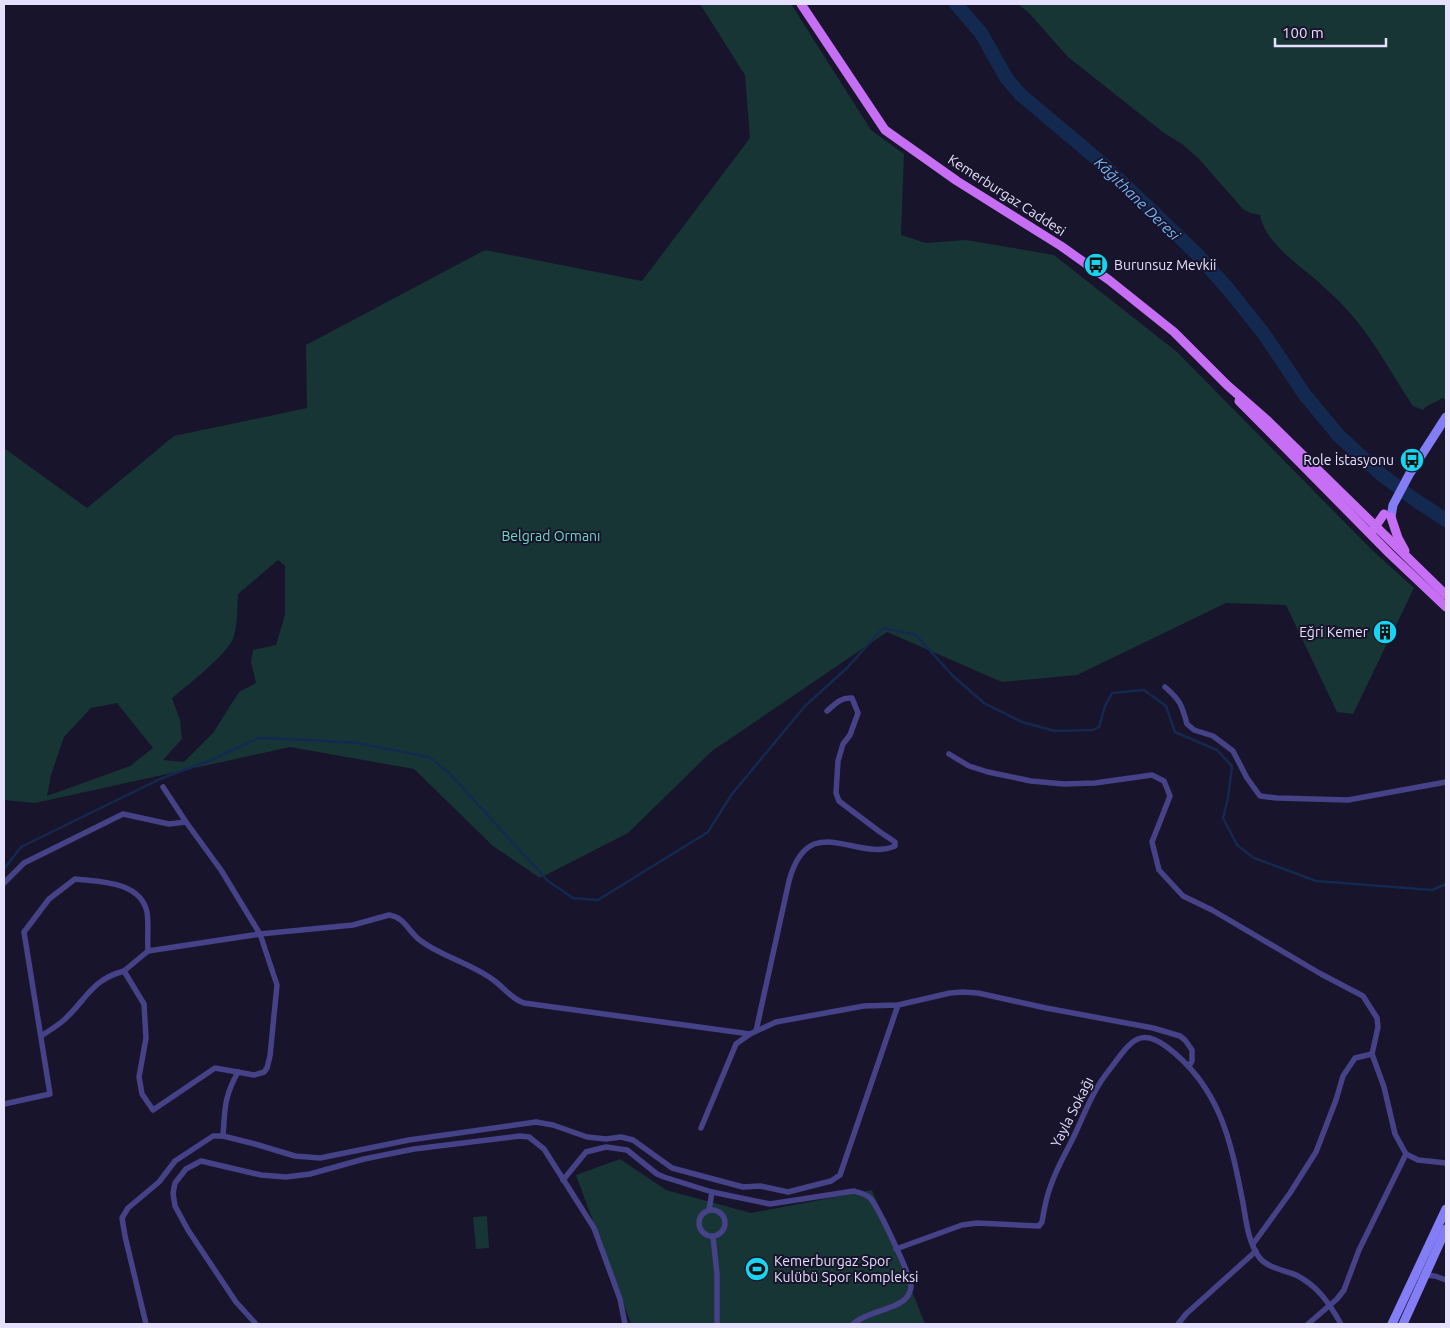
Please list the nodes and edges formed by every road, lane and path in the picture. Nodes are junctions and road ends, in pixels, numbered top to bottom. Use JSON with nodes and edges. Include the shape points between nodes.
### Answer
{"nodes":[{"id":1,"x":801,"y":4,"type":"edge"},
{"id":2,"x":1227,"y":385,"type":"junction"},
{"id":3,"x":1446,"y":417,"type":"edge"},
{"id":4,"x":1360,"y":512,"type":"junction"},
{"id":5,"x":1387,"y":515,"type":"junction"},
{"id":6,"x":1375,"y":530,"type":"junction"},
{"id":7,"x":1412,"y":562,"type":"junction"},
{"id":8,"x":1446,"y":595,"type":"edge"},
{"id":9,"x":1446,"y":608,"type":"edge"},
{"id":10,"x":1166,"y":687,"type":"dead end"},
{"id":11,"x":827,"y":711,"type":"dead end"},
{"id":12,"x":949,"y":754,"type":"dead end"},
{"id":13,"x":1446,"y":782,"type":"edge"},
{"id":14,"x":163,"y":787,"type":"dead end"},
{"id":15,"x":186,"y":822,"type":"junction"},
{"id":16,"x":4,"y":883,"type":"edge"},
{"id":17,"x":260,"y":934,"type":"junction"},
{"id":18,"x":148,"y":951,"type":"junction"},
{"id":19,"x":124,"y":971,"type":"junction"},
{"id":20,"x":898,"y":1005,"type":"junction"},
{"id":21,"x":756,"y":1030,"type":"junction"},
{"id":22,"x":750,"y":1034,"type":"junction"},
{"id":23,"x":41,"y":1036,"type":"junction"},
{"id":24,"x":1372,"y":1054,"type":"junction"},
{"id":25,"x":1189,"y":1066,"type":"junction"},
{"id":26,"x":238,"y":1072,"type":"junction"},
{"id":27,"x":4,"y":1104,"type":"edge"},
{"id":28,"x":700,"y":1128,"type":"dead end"},
{"id":29,"x":223,"y":1136,"type":"junction"},
{"id":30,"x":1406,"y":1154,"type":"junction"},
{"id":31,"x":1446,"y":1163,"type":"edge"},
{"id":32,"x":563,"y":1180,"type":"junction"},
{"id":33,"x":712,"y":1192,"type":"junction"},
{"id":34,"x":1446,"y":1209,"type":"edge"},
{"id":35,"x":710,"y":1210,"type":"junction"},
{"id":36,"x":1446,"y":1229,"type":"edge"},
{"id":37,"x":713,"y":1237,"type":"junction"},
{"id":38,"x":1253,"y":1244,"type":"junction"},
{"id":39,"x":896,"y":1249,"type":"junction"},
{"id":40,"x":1256,"y":1251,"type":"junction"},
{"id":41,"x":1425,"y":1275,"type":"junction"},
{"id":42,"x":1446,"y":1280,"type":"edge"},
{"id":43,"x":1329,"y":1305,"type":"junction"},
{"id":44,"x":146,"y":1324,"type":"edge"},
{"id":45,"x":256,"y":1324,"type":"edge"},
{"id":46,"x":625,"y":1324,"type":"edge"},
{"id":47,"x":715,"y":1324,"type":"edge"},
{"id":48,"x":853,"y":1324,"type":"edge"},
{"id":49,"x":1178,"y":1324,"type":"edge"},
{"id":50,"x":1308,"y":1324,"type":"edge"},
{"id":51,"x":1341,"y":1324,"type":"edge"},
{"id":52,"x":1392,"y":1324,"type":"edge"},
{"id":53,"x":1403,"y":1324,"type":"edge"}],
"edges":[{"from":1,"to":2,"type":"main road","name":"Kemerburgaz Caddesi","via":[[885,130],[1109,280],[1174,332]]},
{"from":2,"to":4,"type":"main road","name":"Kemerburgaz Caddesi"},
{"from":2,"to":6,"type":"main road","name":"Kemerburgaz Caddesi","via":[[1260,423]]},
{"from":3,"to":5,"type":"main road"},
{"from":4,"to":5,"type":"main road"},
{"from":4,"to":6,"type":"main road","name":"Kemerburgaz Caddesi"},
{"from":5,"to":6,"type":"main road","via":[[1385,526]]},
{"from":5,"to":7,"type":"main road"},
{"from":6,"to":7,"type":"main road"},
{"from":6,"to":9,"type":"main road"},
{"from":7,"to":8,"type":"main road"},
{"from":10,"to":13,"type":"street","via":[[1178,699],[1187,724],[1194,730],[1213,736],[1234,751],[1260,796],[1348,800]]},
{"from":11,"to":21,"type":"street","via":[[845,698],[852,698],[858,713],[838,761],[836,792],[839,801],[895,842],[895,846],[880,850],[820,842],[798,857],[789,881]]},
{"from":12,"to":24,"type":"street","via":[[978,770],[1031,781],[1095,783],[1152,775],[1164,781],[1170,796],[1152,842],[1159,870],[1183,896],[1363,996],[1377,1018]]},
{"from":14,"to":15,"type":"street"},
{"from":15,"to":16,"type":"street","via":[[169,824],[123,814],[24,863]]},
{"from":15,"to":17,"type":"street","via":[[221,870]]},
{"from":17,"to":18,"type":"street"},
{"from":17,"to":22,"type":"street","via":[[353,925],[394,915],[419,940],[482,972],[518,1001]]},
{"from":17,"to":26,"type":"street","via":[[277,985],[270,1056],[264,1072],[254,1075]]},
{"from":18,"to":19,"type":"street"},
{"from":18,"to":23,"type":"street","via":[[147,912],[141,898],[127,888],[75,879],[49,899],[24,932]]},
{"from":19,"to":23,"type":"street","via":[[110,975],[92,988],[64,1021]]},
{"from":19,"to":26,"type":"street","via":[[144,1004],[146,1038],[139,1077],[142,1094],[153,1110],[215,1068]]},
{"from":20,"to":21,"type":"street","via":[[864,1006],[776,1022]]},
{"from":20,"to":25,"type":"street","via":[[950,993],[978,993],[1153,1028],[1185,1040],[1192,1050]]},
{"from":20,"to":29,"type":"street","via":[[840,1176],[831,1182],[788,1192],[760,1186],[743,1187],[672,1168],[633,1140],[587,1137],[536,1122],[409,1140],[320,1158],[296,1156]]},
{"from":21,"to":22,"type":"street"},
{"from":22,"to":28,"type":"street","via":[[736,1044]]},
{"from":23,"to":27,"type":"street","via":[[50,1094]]},
{"from":24,"to":30,"type":"street","via":[[1395,1134]]},
{"from":24,"to":38,"type":"street","via":[[1355,1058],[1343,1076],[1316,1152]]},
{"from":25,"to":38,"type":"street","name":"Yayla Sokağı","via":[[1209,1093],[1222,1121]]},
{"from":25,"to":39,"type":"street","name":"Yayla Sokağı","via":[[1151,1038],[1130,1042],[1094,1094],[1051,1185],[1039,1226],[962,1225]]},
{"from":26,"to":29,"type":"street","via":[[225,1102]]},
{"from":29,"to":44,"type":"street","via":[[213,1136],[175,1161],[159,1182],[128,1208],[122,1218]]},
{"from":30,"to":31,"type":"street","via":[[1418,1160]]},
{"from":30,"to":43,"type":"street","via":[[1359,1250],[1344,1290]]},
{"from":32,"to":33,"type":"street","via":[[586,1152],[606,1147],[627,1150],[657,1174]]},
{"from":32,"to":45,"type":"street","via":[[544,1149],[530,1136],[414,1149],[286,1177],[260,1175],[201,1161],[186,1169],[175,1183],[175,1206],[236,1302]]},
{"from":32,"to":46,"type":"street","via":[[601,1244]]},
{"from":33,"to":35,"type":"street"},
{"from":33,"to":39,"type":"street","via":[[770,1204],[854,1191],[863,1193],[872,1200]]},
{"from":34,"to":52,"type":"main road"},
{"from":35,"to":37,"type":"street","via":[[700,1219],[700,1227],[704,1234]]},
{"from":35,"to":37,"type":"street","via":[[722,1214],[726,1222],[724,1230]]},
{"from":36,"to":41,"type":"main road"},
{"from":37,"to":47,"type":"street","via":[[718,1303]]},
{"from":38,"to":40,"type":"street","name":"Yayla Sokağı"},
{"from":39,"to":48,"type":"street","via":[[911,1286],[910,1293],[902,1302]]},
{"from":40,"to":43,"type":"street","name":"Yayla Sokağı","via":[[1268,1265],[1294,1274],[1315,1287]]},
{"from":40,"to":49,"type":"street"},
{"from":41,"to":42,"type":"street"},
{"from":41,"to":53,"type":"main road"},
{"from":43,"to":50,"type":"street"},
{"from":43,"to":51,"type":"street","name":"Yayla Sokağı"}]}
